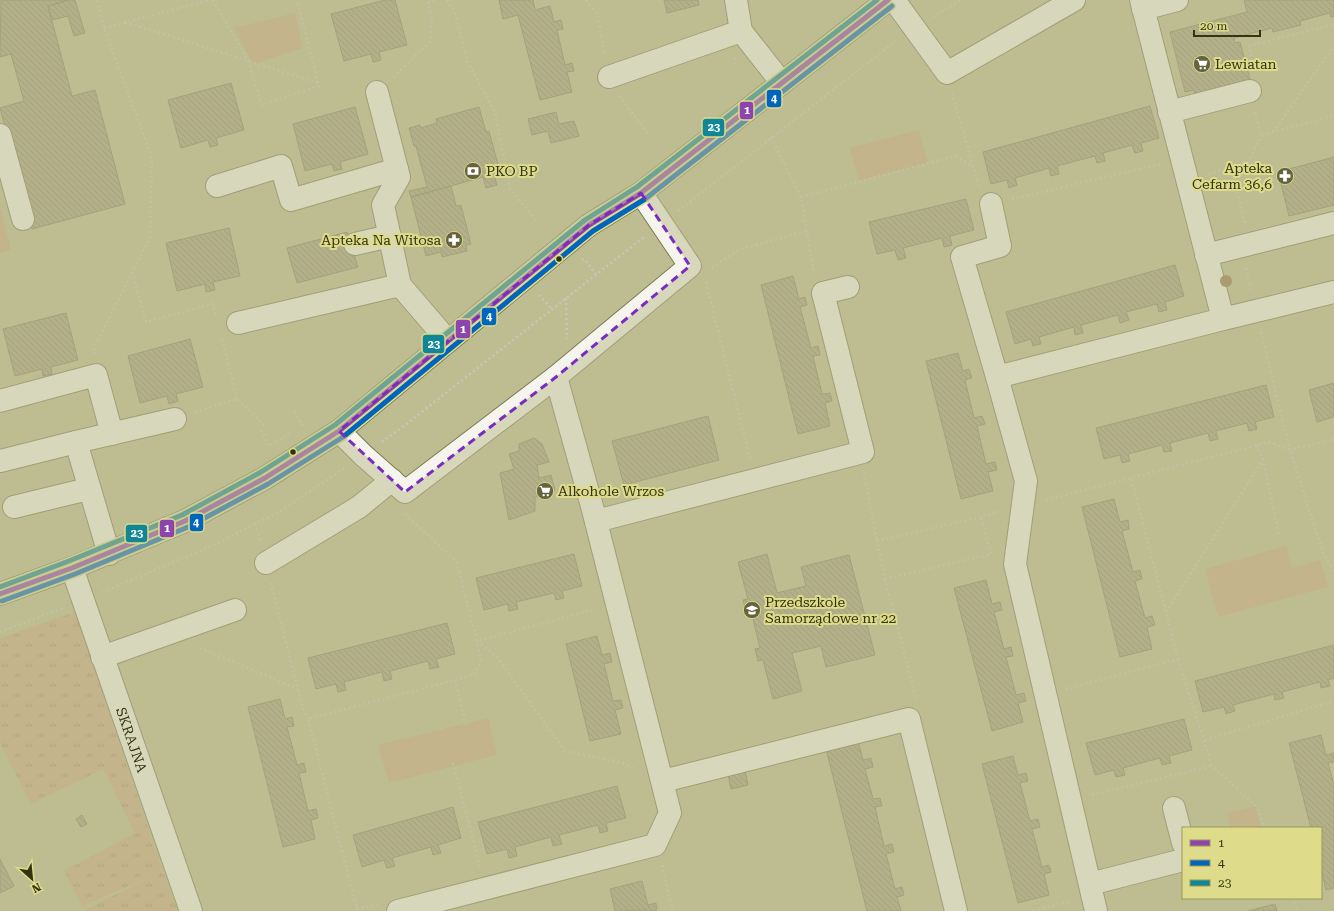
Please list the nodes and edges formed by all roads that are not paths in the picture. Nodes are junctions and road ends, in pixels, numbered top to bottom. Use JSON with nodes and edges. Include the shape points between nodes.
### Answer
{"nodes":[{"id":1,"x":736,"y":0,"type":"edge"},
{"id":2,"x":888,"y":0,"type":"edge"},
{"id":3,"x":894,"y":0,"type":"edge"},
{"id":4,"x":1074,"y":0,"type":"edge"},
{"id":5,"x":1177,"y":0,"type":"edge"},
{"id":6,"x":1142,"y":5,"type":"edge"},
{"id":7,"x":741,"y":31,"type":"junction"},
{"id":8,"x":609,"y":77,"type":"dead end"},
{"id":9,"x":782,"y":83,"type":"junction"},
{"id":10,"x":1250,"y":91,"type":"road end"},
{"id":11,"x":377,"y":92,"type":"road end"},
{"id":12,"x":1169,"y":112,"type":"junction"},
{"id":13,"x":0,"y":134,"type":"edge"},
{"id":14,"x":397,"y":169,"type":"junction"},
{"id":15,"x":217,"y":186,"type":"dead end"},
{"id":16,"x":641,"y":193,"type":"junction"},
{"id":17,"x":991,"y":204,"type":"road end"},
{"id":18,"x":23,"y":219,"type":"dead end"},
{"id":19,"x":1334,"y":223,"type":"edge"},
{"id":20,"x":390,"y":236,"type":"junction"},
{"id":21,"x":355,"y":244,"type":"dead end"},
{"id":22,"x":1206,"y":255,"type":"junction"},
{"id":23,"x":400,"y":285,"type":"junction"},
{"id":24,"x":848,"y":287,"type":"dead end"},
{"id":25,"x":1334,"y":292,"type":"edge"},
{"id":26,"x":1222,"y":319,"type":"junction"},
{"id":27,"x":229,"y":328,"type":"road end"},
{"id":28,"x":448,"y":341,"type":"junction"},
{"id":29,"x":563,"y":371,"type":"junction"},
{"id":30,"x":997,"y":377,"type":"junction"},
{"id":31,"x":0,"y":401,"type":"edge"},
{"id":32,"x":175,"y":419,"type":"road end"},
{"id":33,"x":339,"y":431,"type":"junction"},
{"id":34,"x":112,"y":434,"type":"junction"},
{"id":35,"x":76,"y":442,"type":"junction"},
{"id":36,"x":0,"y":461,"type":"edge"},
{"id":37,"x":386,"y":486,"type":"junction"},
{"id":38,"x":88,"y":488,"type":"junction"},
{"id":39,"x":14,"y":507,"type":"dead end"},
{"id":40,"x":596,"y":521,"type":"junction"},
{"id":41,"x":109,"y":554,"type":"junction"},
{"id":42,"x":266,"y":563,"type":"road end"},
{"id":43,"x":72,"y":568,"type":"junction"},
{"id":44,"x":0,"y":594,"type":"edge"},
{"id":45,"x":235,"y":610,"type":"dead end"},
{"id":46,"x":102,"y":657,"type":"junction"},
{"id":47,"x":663,"y":781,"type":"junction"},
{"id":48,"x":1174,"y":808,"type":"dead end"},
{"id":49,"x":1182,"y":839,"type":"edge"},
{"id":50,"x":1182,"y":860,"type":"edge"},
{"id":51,"x":1093,"y":897,"type":"edge"},
{"id":52,"x":389,"y":907,"type":"edge"},
{"id":53,"x":191,"y":911,"type":"edge"},
{"id":54,"x":956,"y":911,"type":"edge"}],
"edges":[{"from":1,"to":7,"type":"street"},
{"from":2,"to":9,"type":"street"},
{"from":3,"to":4,"type":"street","via":[[947,73]]},
{"from":5,"to":6,"type":"street"},
{"from":6,"to":12,"type":"street"},
{"from":7,"to":8,"type":"street"},
{"from":7,"to":9,"type":"street"},
{"from":9,"to":16,"type":"street"},
{"from":10,"to":12,"type":"street"},
{"from":11,"to":14,"type":"street"},
{"from":12,"to":22,"type":"street"},
{"from":13,"to":18,"type":"street"},
{"from":14,"to":15,"type":"street","via":[[292,200],[281,166]]},
{"from":14,"to":20,"type":"street","via":[[399,177],[383,205]]},
{"from":16,"to":28,"type":"street","via":[[589,225]]},
{"from":16,"to":29,"type":"street","via":[[661,224],[697,270]]},
{"from":17,"to":30,"type":"street","via":[[1000,246],[962,257]]},
{"from":19,"to":22,"type":"street"},
{"from":20,"to":21,"type":"street"},
{"from":20,"to":23,"type":"street"},
{"from":22,"to":26,"type":"street"},
{"from":23,"to":27,"type":"street"},
{"from":23,"to":28,"type":"street"},
{"from":24,"to":40,"type":"street","via":[[823,293],[862,452]]},
{"from":25,"to":26,"type":"street"},
{"from":26,"to":30,"type":"street"},
{"from":28,"to":33,"type":"street"},
{"from":29,"to":37,"type":"street","via":[[404,492]]},
{"from":29,"to":40,"type":"street"},
{"from":30,"to":51,"type":"street","via":[[1026,482],[1015,564]]},
{"from":31,"to":34,"type":"street","via":[[96,375]]},
{"from":32,"to":34,"type":"street"},
{"from":33,"to":37,"type":"street","via":[[363,455]]},
{"from":33,"to":41,"type":"street","via":[[239,493],[185,521]]},
{"from":34,"to":35,"type":"street"},
{"from":35,"to":36,"type":"street"},
{"from":35,"to":38,"type":"street"},
{"from":37,"to":42,"type":"street","via":[[359,507]]},
{"from":38,"to":39,"type":"street"},
{"from":38,"to":41,"type":"street"},
{"from":40,"to":47,"type":"street"},
{"from":41,"to":43,"type":"street"},
{"from":43,"to":44,"type":"street"},
{"from":43,"to":46,"type":"street","name":"SKRAJNA"},
{"from":45,"to":46,"type":"street"},
{"from":46,"to":53,"type":"street","name":"SKRAJNA"},
{"from":47,"to":52,"type":"street","via":[[670,813],[655,845]]},
{"from":47,"to":54,"type":"street","via":[[909,719]]},
{"from":48,"to":49,"type":"street"},
{"from":50,"to":51,"type":"street"}]}
